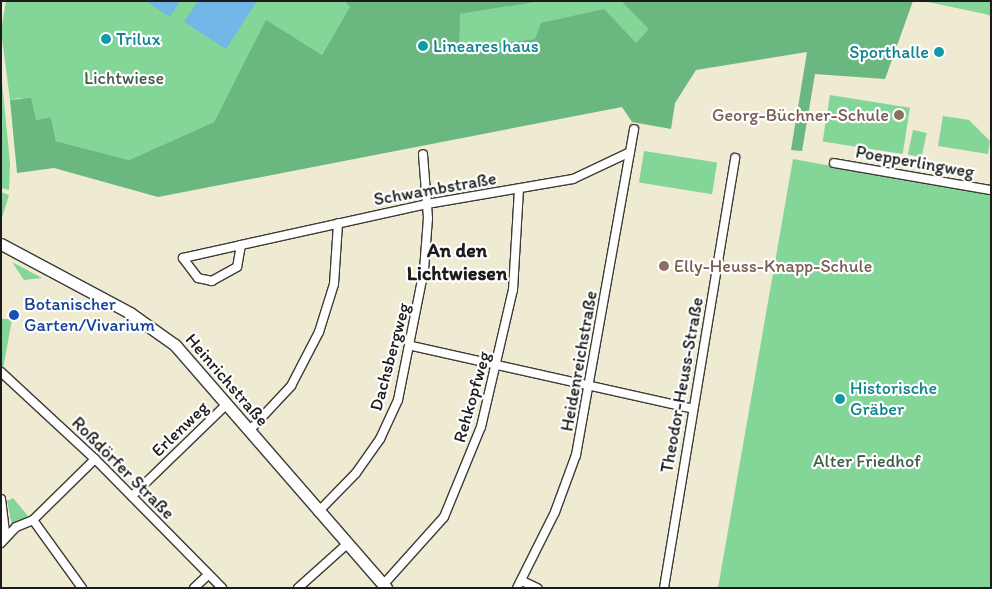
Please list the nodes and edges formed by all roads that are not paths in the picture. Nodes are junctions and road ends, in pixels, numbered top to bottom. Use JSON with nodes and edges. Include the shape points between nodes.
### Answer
{"nodes":[{"id":1,"x":634,"y":129,"type":"dead end"},
{"id":2,"x":630,"y":152,"type":"junction"},
{"id":3,"x":423,"y":154,"type":"dead end"},
{"id":4,"x":735,"y":158,"type":"dead end"},
{"id":5,"x":834,"y":163,"type":"dead end"},
{"id":6,"x":519,"y":190,"type":"junction"},
{"id":7,"x":991,"y":190,"type":"edge"},
{"id":8,"x":428,"y":204,"type":"junction"},
{"id":9,"x":338,"y":223,"type":"junction"},
{"id":10,"x":1,"y":244,"type":"edge"},
{"id":11,"x":241,"y":245,"type":"junction"},
{"id":12,"x":412,"y":346,"type":"junction"},
{"id":13,"x":498,"y":368,"type":"junction"},
{"id":14,"x":3,"y":377,"type":"edge"},
{"id":15,"x":591,"y":387,"type":"junction"},
{"id":16,"x":227,"y":404,"type":"junction"},
{"id":17,"x":692,"y":409,"type":"junction"},
{"id":18,"x":249,"y":431,"type":"junction"},
{"id":19,"x":95,"y":459,"type":"junction"},
{"id":20,"x":132,"y":496,"type":"junction"},
{"id":21,"x":1,"y":499,"type":"edge"},
{"id":22,"x":318,"y":512,"type":"junction"},
{"id":23,"x":33,"y":520,"type":"junction"},
{"id":24,"x":4,"y":540,"type":"edge"},
{"id":25,"x":347,"y":544,"type":"junction"},
{"id":26,"x":208,"y":575,"type":"junction"},
{"id":27,"x":519,"y":584,"type":"edge"},
{"id":28,"x":385,"y":586,"type":"edge"},
{"id":29,"x":82,"y":588,"type":"edge"},
{"id":30,"x":194,"y":588,"type":"edge"},
{"id":31,"x":222,"y":588,"type":"edge"},
{"id":32,"x":298,"y":588,"type":"edge"},
{"id":33,"x":537,"y":588,"type":"edge"},
{"id":34,"x":664,"y":588,"type":"edge"}],
"edges":[{"from":1,"to":2,"type":"street","name":"Heidenreichstraße"},
{"from":2,"to":6,"type":"street","name":"Schwambstraße","via":[[573,179]]},
{"from":2,"to":15,"type":"street","name":"Heidenreichstraße"},
{"from":3,"to":8,"type":"street","name":"Dachsbergweg"},
{"from":4,"to":17,"type":"street","name":"Theodor-Heuss-Straße"},
{"from":5,"to":7,"type":"street","name":"Poepperlingweg"},
{"from":6,"to":8,"type":"street","name":"Schwambstraße"},
{"from":6,"to":13,"type":"street","name":"Rehkopfweg","via":[[514,290]]},
{"from":8,"to":9,"type":"street","name":"Schwambstraße"},
{"from":8,"to":12,"type":"street","name":"Dachsbergweg","via":[[421,296]]},
{"from":9,"to":11,"type":"street","name":"Schwambstraße"},
{"from":9,"to":18,"type":"street","via":[[334,284],[319,332],[291,386]]},
{"from":10,"to":16,"type":"main road","name":"Heinrichstraße","via":[[151,326],[196,366]]},
{"from":11,"to":11,"type":"street","name":"Schwambstraße","via":[[204,253],[183,258],[198,278],[212,281],[237,267]]},
{"from":12,"to":13,"type":"street"},
{"from":12,"to":22,"type":"street","name":"Dachsbergweg","via":[[398,400],[380,439],[356,473]]},
{"from":13,"to":15,"type":"street"},
{"from":13,"to":28,"type":"street","name":"Rehkopfweg","via":[[470,459],[444,517]]},
{"from":14,"to":19,"type":"street","name":"Roßdörfer Straße"},
{"from":15,"to":17,"type":"street"},
{"from":15,"to":27,"type":"street","name":"Heidenreichstraße","via":[[576,455]]},
{"from":16,"to":18,"type":"main road","name":"Heinrichstraße"},
{"from":16,"to":20,"type":"street","name":"Erlenweg"},
{"from":17,"to":34,"type":"street","name":"Theodor-Heuss-Straße"},
{"from":18,"to":22,"type":"main road","name":"Heinrichstraße"},
{"from":19,"to":20,"type":"street","name":"Roßdörfer Straße"},
{"from":19,"to":23,"type":"street"},
{"from":20,"to":26,"type":"street","name":"Roßdörfer Straße"},
{"from":21,"to":24,"type":"street"},
{"from":22,"to":25,"type":"main road","name":"Heinrichstraße"},
{"from":23,"to":24,"type":"street"},
{"from":23,"to":29,"type":"street"},
{"from":25,"to":28,"type":"main road","name":"Heinrichstraße"},
{"from":25,"to":32,"type":"street"},
{"from":26,"to":30,"type":"street"},
{"from":26,"to":31,"type":"street","name":"Roßdörfer Straße"},
{"from":27,"to":33,"type":"street"}]}
